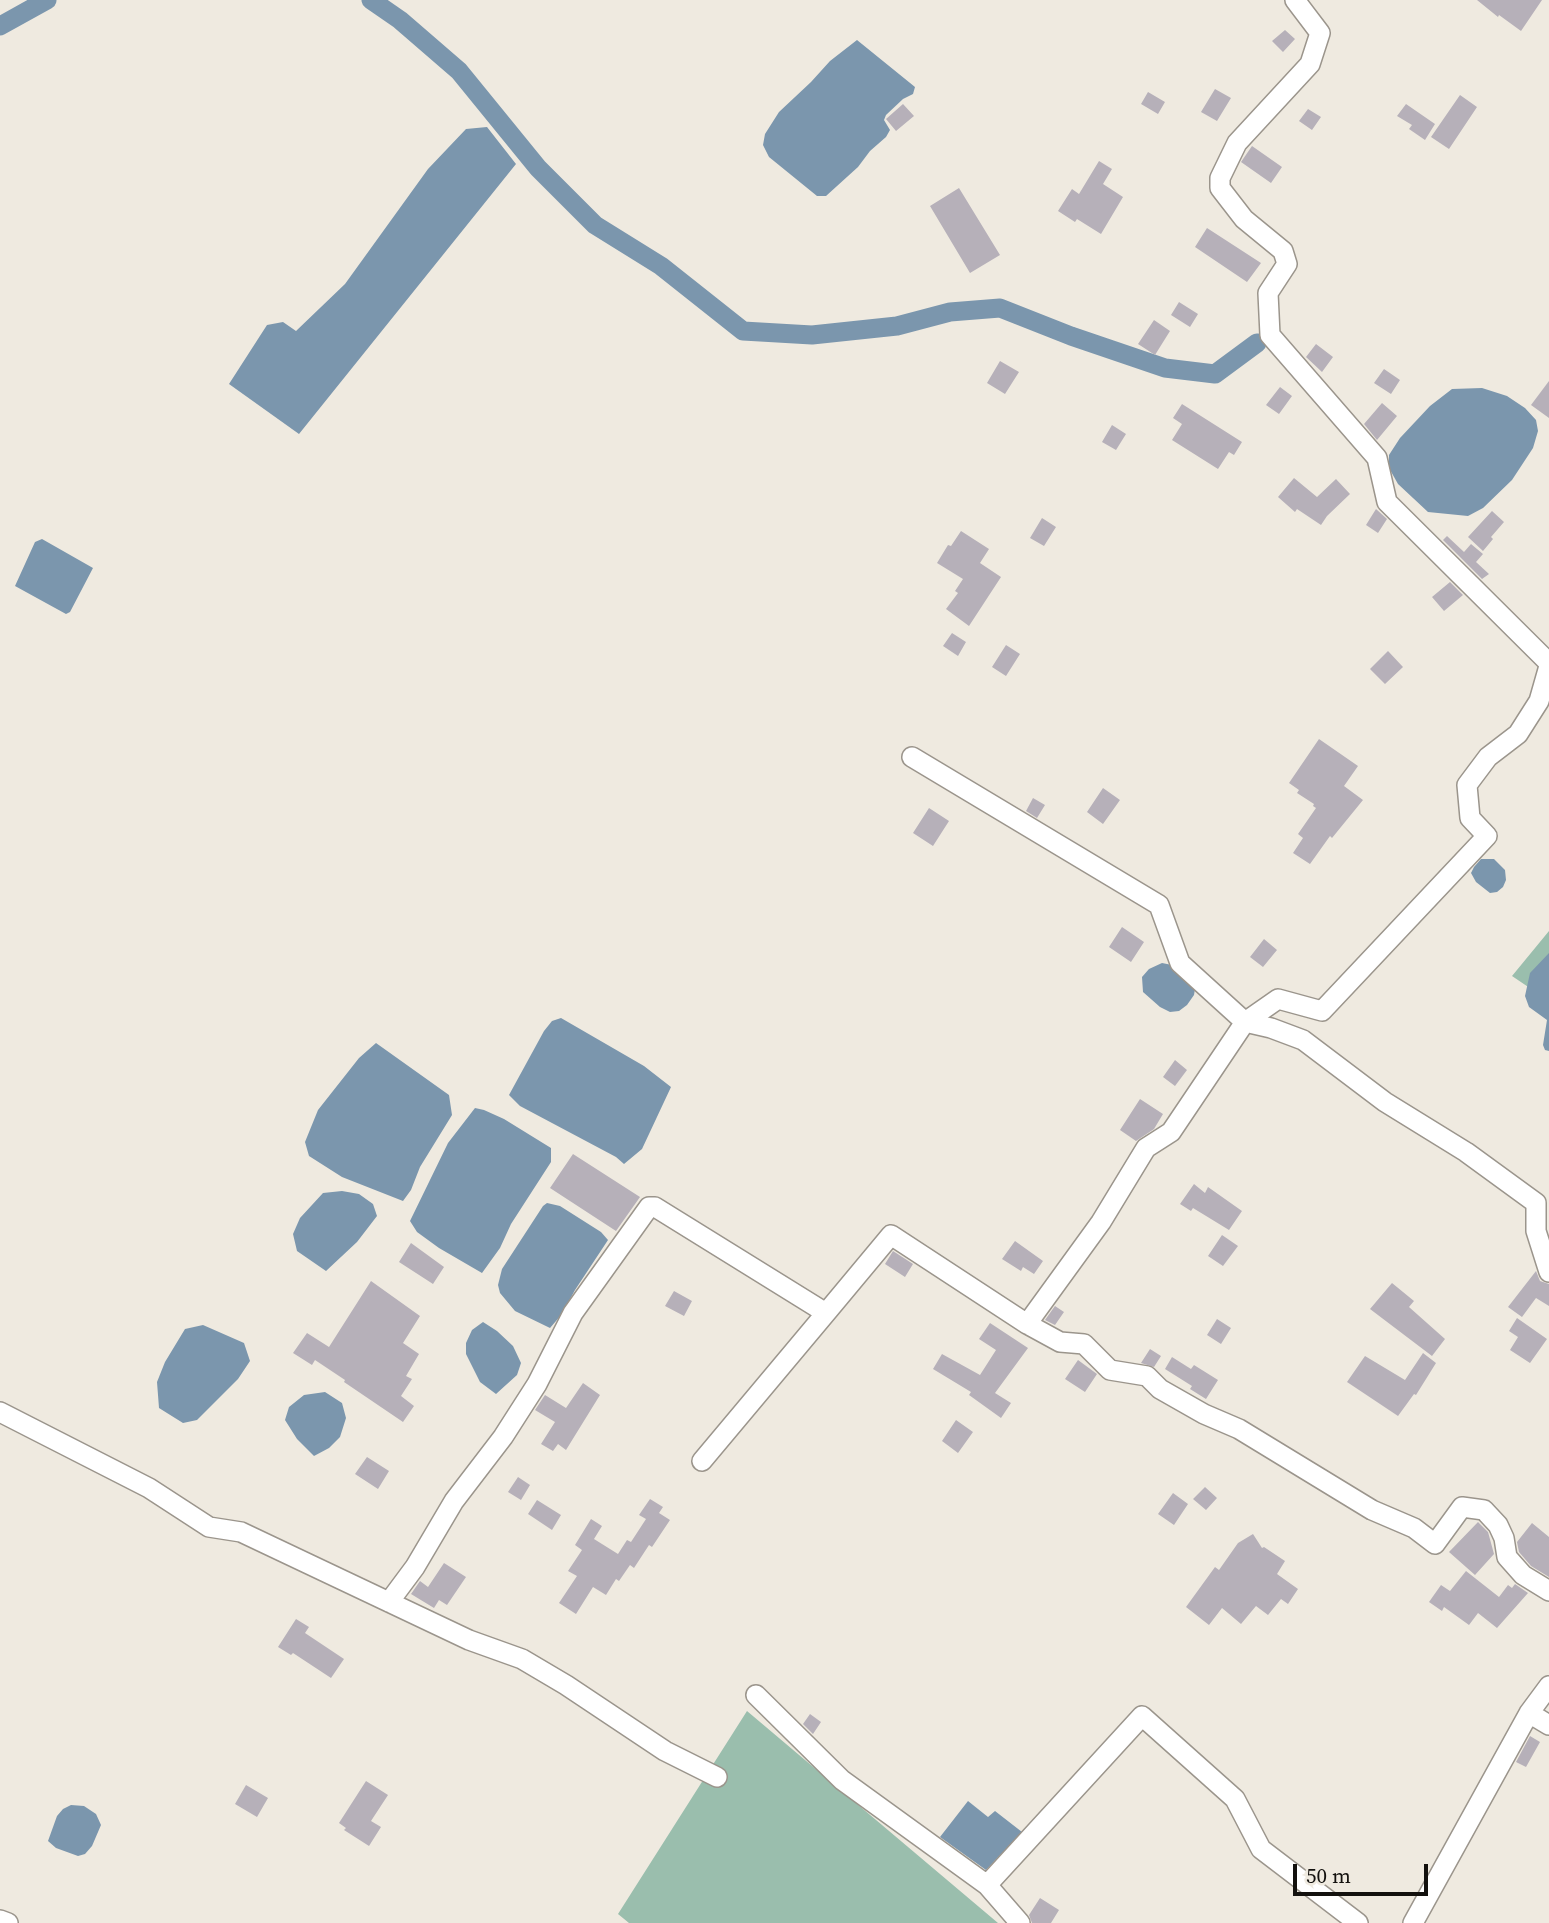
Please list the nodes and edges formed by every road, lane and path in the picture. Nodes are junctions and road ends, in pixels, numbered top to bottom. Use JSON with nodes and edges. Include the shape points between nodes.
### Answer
{"nodes":[{"id":1,"x":1296,"y":0,"type":"edge"},
{"id":2,"x":1549,"y":665,"type":"edge"},
{"id":3,"x":912,"y":757,"type":"dead end"},
{"id":4,"x":1245,"y":1022,"type":"junction"},
{"id":5,"x":1549,"y":1272,"type":"edge"},
{"id":6,"x":826,"y":1313,"type":"junction"},
{"id":7,"x":1027,"y":1324,"type":"junction"},
{"id":8,"x":0,"y":1412,"type":"edge"},
{"id":9,"x":702,"y":1461,"type":"dead end"},
{"id":10,"x":1549,"y":1591,"type":"edge"},
{"id":11,"x":389,"y":1602,"type":"junction"},
{"id":12,"x":1549,"y":1686,"type":"edge"},
{"id":13,"x":756,"y":1695,"type":"dead end"},
{"id":14,"x":1529,"y":1713,"type":"junction"},
{"id":15,"x":1549,"y":1725,"type":"edge"},
{"id":16,"x":717,"y":1777,"type":"dead end"},
{"id":17,"x":987,"y":1885,"type":"junction"},
{"id":18,"x":0,"y":1920,"type":"edge"},
{"id":19,"x":8,"y":1923,"type":"edge"},
{"id":20,"x":1020,"y":1923,"type":"edge"},
{"id":21,"x":1358,"y":1923,"type":"edge"},
{"id":22,"x":1413,"y":1923,"type":"edge"}],
"edges":[{"from":1,"to":2,"type":"street","via":[[1320,33],[1310,64],[1237,144],[1220,178],[1220,188],[1244,219],[1283,251],[1287,264],[1268,293],[1270,335],[1377,458],[1387,502]]},
{"from":2,"to":4,"type":"street","via":[[1538,701],[1518,734],[1488,757],[1467,785],[1470,818],[1487,836],[1322,1011],[1278,999]]},
{"from":3,"to":4,"type":"street","via":[[1159,905],[1180,963]]},
{"from":4,"to":5,"type":"street","via":[[1303,1040],[1385,1102],[1536,1203],[1536,1231]]},
{"from":4,"to":7,"type":"street","via":[[1171,1132],[1146,1148],[1101,1222]]},
{"from":6,"to":7,"type":"street","via":[[891,1236]]},
{"from":6,"to":9,"type":"street"},
{"from":6,"to":11,"type":"street","via":[[655,1207],[649,1208],[573,1313],[537,1384]]},
{"from":7,"to":10,"type":"street","via":[[1060,1342],[1084,1343],[1110,1370],[1147,1376],[1160,1389],[1239,1429],[1435,1544],[1462,1507],[1483,1510],[1498,1525],[1507,1557],[1523,1575]]},
{"from":8,"to":11,"type":"street","via":[[149,1489],[209,1527],[241,1532]]},
{"from":11,"to":16,"type":"street","via":[[522,1659],[665,1751]]},
{"from":12,"to":14,"type":"street"},
{"from":13,"to":17,"type":"street","via":[[842,1780]]},
{"from":14,"to":15,"type":"street"},
{"from":14,"to":22,"type":"street"},
{"from":17,"to":20,"type":"street"},
{"from":17,"to":21,"type":"street","via":[[1142,1716],[1235,1799],[1261,1849]]},
{"from":18,"to":19,"type":"street"}]}
